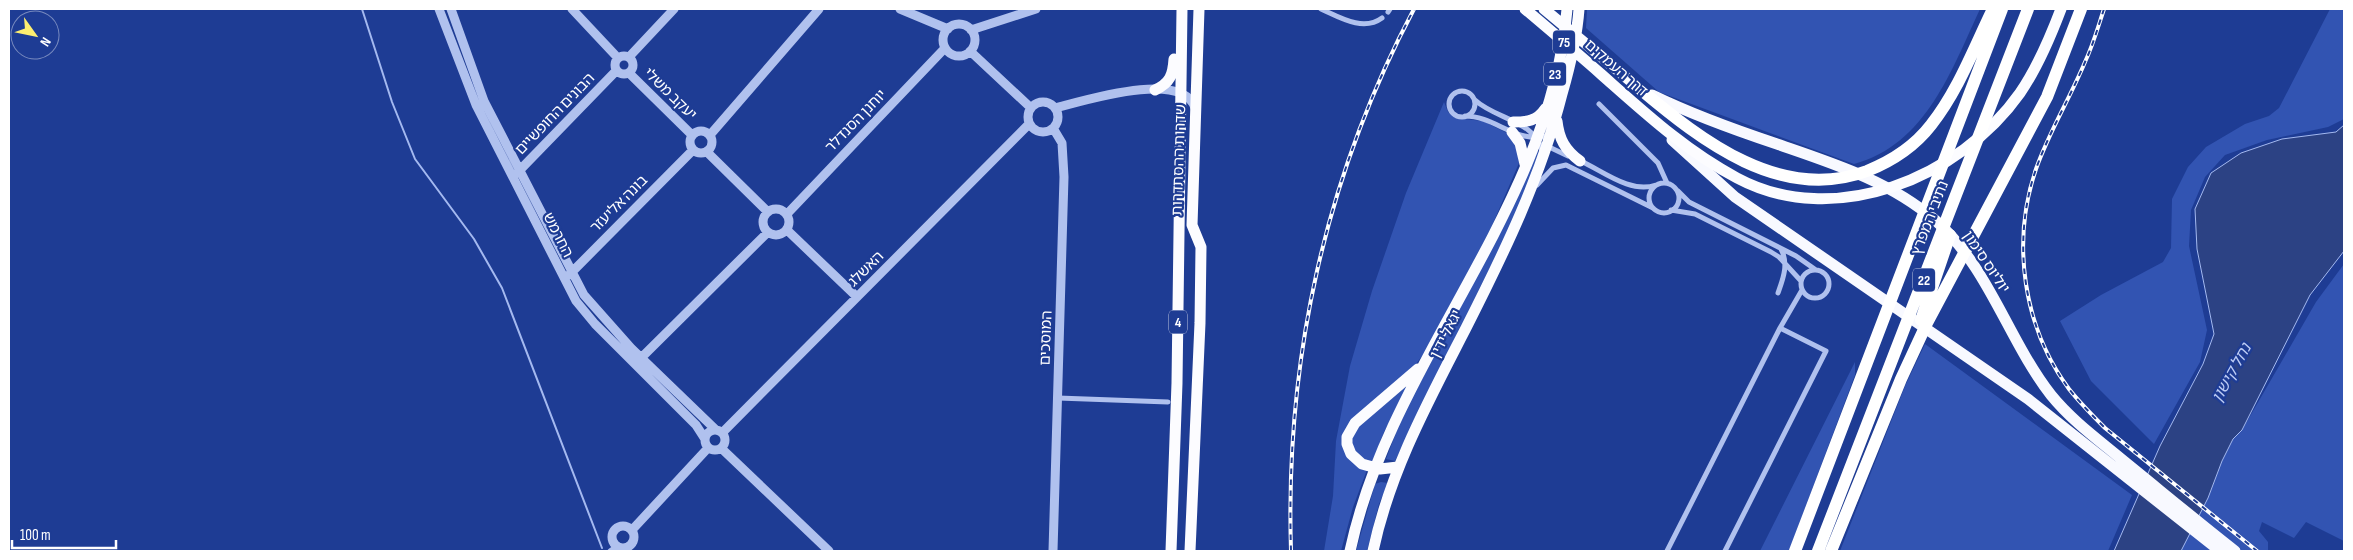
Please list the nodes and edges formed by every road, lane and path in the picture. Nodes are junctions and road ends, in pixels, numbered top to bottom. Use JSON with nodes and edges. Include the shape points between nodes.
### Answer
{"nodes":[{"id":1,"x":439,"y":9,"type":"edge"},
{"id":2,"x":451,"y":9,"type":"edge"},
{"id":3,"x":572,"y":9,"type":"edge"},
{"id":4,"x":674,"y":9,"type":"edge"},
{"id":5,"x":819,"y":9,"type":"edge"},
{"id":6,"x":900,"y":9,"type":"edge"},
{"id":7,"x":1036,"y":9,"type":"edge"},
{"id":8,"x":1199,"y":9,"type":"edge"},
{"id":9,"x":1321,"y":9,"type":"edge"},
{"id":10,"x":1525,"y":9,"type":"edge"},
{"id":11,"x":1544,"y":9,"type":"edge"},
{"id":12,"x":1567,"y":9,"type":"edge"},
{"id":13,"x":1579,"y":9,"type":"edge"},
{"id":14,"x":1993,"y":9,"type":"edge"},
{"id":15,"x":2002,"y":9,"type":"edge"},
{"id":16,"x":2028,"y":9,"type":"edge"},
{"id":17,"x":2061,"y":9,"type":"edge"},
{"id":18,"x":2082,"y":9,"type":"edge"},
{"id":19,"x":1182,"y":10,"type":"edge"},
{"id":20,"x":1382,"y":18,"type":"dead end"},
{"id":21,"x":948,"y":29,"type":"junction"},
{"id":22,"x":971,"y":30,"type":"junction"},
{"id":23,"x":945,"y":48,"type":"junction"},
{"id":24,"x":970,"y":51,"type":"junction"},
{"id":25,"x":618,"y":57,"type":"junction"},
{"id":26,"x":629,"y":57,"type":"junction"},
{"id":27,"x":2010,"y":58,"type":"junction"},
{"id":28,"x":616,"y":71,"type":"junction"},
{"id":29,"x":628,"y":73,"type":"junction"},
{"id":30,"x":1640,"y":89,"type":"junction"},
{"id":31,"x":1155,"y":90,"type":"junction"},
{"id":32,"x":1181,"y":93,"type":"junction"},
{"id":33,"x":1475,"y":100,"type":"junction"},
{"id":34,"x":1599,"y":104,"type":"dead end"},
{"id":35,"x":1547,"y":105,"type":"junction"},
{"id":36,"x":1030,"y":108,"type":"junction"},
{"id":37,"x":1055,"y":108,"type":"junction"},
{"id":38,"x":1195,"y":108,"type":"junction"},
{"id":39,"x":1642,"y":111,"type":"junction"},
{"id":40,"x":1558,"y":113,"type":"junction"},
{"id":41,"x":1465,"y":116,"type":"junction"},
{"id":42,"x":1029,"y":124,"type":"junction"},
{"id":43,"x":1512,"y":127,"type":"junction"},
{"id":44,"x":1053,"y":128,"type":"junction"},
{"id":45,"x":692,"y":135,"type":"junction"},
{"id":46,"x":710,"y":135,"type":"junction"},
{"id":47,"x":1539,"y":145,"type":"junction"},
{"id":48,"x":693,"y":150,"type":"junction"},
{"id":49,"x":708,"y":152,"type":"junction"},
{"id":50,"x":1580,"y":161,"type":"junction"},
{"id":51,"x":1525,"y":166,"type":"junction"},
{"id":52,"x":516,"y":174,"type":"junction"},
{"id":53,"x":1667,"y":183,"type":"junction"},
{"id":54,"x":1656,"y":185,"type":"junction"},
{"id":55,"x":1678,"y":191,"type":"junction"},
{"id":56,"x":1526,"y":202,"type":"junction"},
{"id":57,"x":1653,"y":208,"type":"junction"},
{"id":58,"x":1672,"y":210,"type":"junction"},
{"id":59,"x":768,"y":212,"type":"junction"},
{"id":60,"x":787,"y":214,"type":"junction"},
{"id":61,"x":787,"y":230,"type":"junction"},
{"id":62,"x":768,"y":232,"type":"junction"},
{"id":63,"x":1781,"y":249,"type":"junction"},
{"id":64,"x":1785,"y":264,"type":"junction"},
{"id":65,"x":1816,"y":270,"type":"junction"},
{"id":66,"x":568,"y":275,"type":"junction"},
{"id":67,"x":1801,"y":281,"type":"junction"},
{"id":68,"x":1802,"y":290,"type":"junction"},
{"id":69,"x":1778,"y":293,"type":"dead end"},
{"id":70,"x":857,"y":297,"type":"junction"},
{"id":71,"x":1780,"y":328,"type":"junction"},
{"id":72,"x":1429,"y":356,"type":"junction"},
{"id":73,"x":638,"y":361,"type":"junction"},
{"id":74,"x":1901,"y":380,"type":"junction"},
{"id":75,"x":1058,"y":398,"type":"junction"},
{"id":76,"x":1168,"y":402,"type":"dead end"},
{"id":77,"x":719,"y":432,"type":"junction"},
{"id":78,"x":706,"y":444,"type":"junction"},
{"id":79,"x":721,"y":448,"type":"junction"},
{"id":80,"x":2111,"y":457,"type":"junction"},
{"id":81,"x":1398,"y":466,"type":"junction"},
{"id":82,"x":1374,"y":468,"type":"junction"},
{"id":83,"x":632,"y":530,"type":"junction"},
{"id":84,"x":613,"y":549,"type":"edge"},
{"id":85,"x":829,"y":551,"type":"edge"},
{"id":86,"x":1053,"y":551,"type":"edge"},
{"id":87,"x":1171,"y":551,"type":"edge"},
{"id":88,"x":1190,"y":551,"type":"edge"},
{"id":89,"x":1350,"y":551,"type":"edge"},
{"id":90,"x":1372,"y":551,"type":"edge"},
{"id":91,"x":1667,"y":551,"type":"edge"},
{"id":92,"x":1725,"y":551,"type":"edge"},
{"id":93,"x":1794,"y":551,"type":"edge"},
{"id":94,"x":1818,"y":551,"type":"edge"},
{"id":95,"x":1831,"y":551,"type":"edge"},
{"id":96,"x":2220,"y":551,"type":"edge"},
{"id":97,"x":2235,"y":551,"type":"edge"}],
"edges":[{"from":1,"to":52,"type":"street","name":"החרמש","via":[[476,105]]},
{"from":2,"to":52,"type":"street","name":"החרמש","via":[[484,101]]},
{"from":3,"to":25,"type":"street"},
{"from":4,"to":26,"type":"street"},
{"from":5,"to":46,"type":"street"},
{"from":6,"to":21,"type":"street"},
{"from":7,"to":22,"type":"street"},
{"from":8,"to":38,"type":"highway","name":"שדרות ההסתדרות","number":"4"},
{"from":9,"to":20,"type":"street","via":[[1361,24]]},
{"from":10,"to":39,"type":"highway","name":"דרך העמקים","number":"75"},
{"from":11,"to":30,"type":"highway","name":"דרך העמקים","number":"75"},
{"from":12,"to":35,"type":"highway","number":"23"},
{"from":13,"to":40,"type":"highway","number":"23"},
{"from":14,"to":30,"type":"highway","via":[[1954,89],[1930,126],[1892,160],[1847,178],[1808,180],[1744,162],[1707,141]]},
{"from":15,"to":93,"type":"highway","name":"נתיבי המפרץ","number":"22"},
{"from":16,"to":27,"type":"highway","name":"נתיבי המפרץ","number":"22"},
{"from":17,"to":39,"type":"highway","name":"דרך העמקים","via":[[2038,63],[2005,111],[1952,158],[1922,175],[1882,190],[1848,198],[1827,198],[1795,196],[1758,187],[1705,159]]},
{"from":18,"to":74,"type":"highway","via":[[2047,97],[1949,279]]},
{"from":19,"to":31,"type":"highway","via":[[1173,73],[1167,83]]},
{"from":19,"to":32,"type":"highway","name":"שדרות ההסתדרות","number":"4"},
{"from":21,"to":22,"type":"street","via":[[962,24]]},
{"from":21,"to":23,"type":"street","via":[[943,38]]},
{"from":22,"to":24,"type":"street","via":[[974,43]]},
{"from":23,"to":24,"type":"street","via":[[957,56]]},
{"from":23,"to":60,"type":"street","name":"יוחנן הסנדלר"},
{"from":24,"to":36,"type":"street"},
{"from":25,"to":26,"type":"street"},
{"from":25,"to":28,"type":"street","via":[[614,62]]},
{"from":26,"to":29,"type":"street","via":[[633,65]]},
{"from":27,"to":74,"type":"highway"},
{"from":27,"to":94,"type":"highway","name":"נתיבי המפרץ","number":"22"},
{"from":28,"to":29,"type":"street"},
{"from":28,"to":52,"type":"street","name":"הבונים החופשיים"},
{"from":29,"to":45,"type":"street","name":"יעקב משלי"},
{"from":30,"to":80,"type":"main road","name":"יוליוס סימון","via":[[1691,113],[1875,181],[1935,220],[1956,241],[1980,275],[2053,397]]},
{"from":31,"to":32,"type":"street"},
{"from":31,"to":37,"type":"street","via":[[1116,92]]},
{"from":32,"to":38,"type":"street","via":[[1191,99]]},
{"from":32,"to":87,"type":"highway","name":"שדרות ההסתדרות","number":"4"},
{"from":33,"to":41,"type":"street","via":[[1473,111]]},
{"from":33,"to":41,"type":"street","via":[[1466,91],[1458,91],[1451,96],[1451,111],[1457,116]]},
{"from":33,"to":43,"type":"street"},
{"from":34,"to":53,"type":"street","via":[[1658,163]]},
{"from":35,"to":43,"type":"highway","via":[[1541,115]]},
{"from":35,"to":47,"type":"highway","number":"23"},
{"from":36,"to":37,"type":"street","via":[[1043,101]]},
{"from":36,"to":42,"type":"street","via":[[1027,115]]},
{"from":37,"to":44,"type":"street","via":[[1058,121]]},
{"from":38,"to":88,"type":"highway","name":"שדרות ההסתדרות","number":"4","via":[[1192,225],[1201,247]]},
{"from":39,"to":80,"type":"main road","name":"יוליוס סימון","via":[[1735,197]]},
{"from":40,"to":47,"type":"highway","name":"יגאל ידין","number":"23","via":[[1552,133]]},
{"from":40,"to":50,"type":"highway","via":[[1560,138],[1567,150]]},
{"from":41,"to":43,"type":"street"},
{"from":42,"to":44,"type":"street","via":[[1040,132]]},
{"from":42,"to":70,"type":"street","name":"האשלג"},
{"from":43,"to":47,"type":"street"},
{"from":43,"to":47,"type":"street","via":[[1527,129]]},
{"from":43,"to":51,"type":"highway","via":[[1522,147]]},
{"from":44,"to":75,"type":"street","name":"המוסכים","via":[[1062,143],[1064,176]]},
{"from":45,"to":46,"type":"street","via":[[701,131]]},
{"from":45,"to":48,"type":"street"},
{"from":46,"to":49,"type":"street","via":[[712,145]]},
{"from":47,"to":50,"type":"street"},
{"from":47,"to":51,"type":"highway","name":"יגאל ידין"},
{"from":47,"to":56,"type":"highway","name":"יגאל ידין","via":[[1542,162]]},
{"from":48,"to":49,"type":"street"},
{"from":48,"to":66,"type":"street","name":"בונה אליעזר"},
{"from":49,"to":59,"type":"street"},
{"from":50,"to":54,"type":"street","via":[[1633,187],[1642,189]]},
{"from":51,"to":72,"type":"highway","name":"יגאל ידין","via":[[1506,211]]},
{"from":52,"to":66,"type":"street","name":"החרמש"},
{"from":53,"to":54,"type":"street"},
{"from":53,"to":55,"type":"street"},
{"from":54,"to":57,"type":"street","via":[[1649,195]]},
{"from":55,"to":58,"type":"street","via":[[1678,204]]},
{"from":55,"to":63,"type":"street","via":[[1689,202]]},
{"from":56,"to":57,"type":"street","via":[[1547,173],[1566,165]]},
{"from":56,"to":81,"type":"highway","name":"יגאל ידין"},
{"from":57,"to":58,"type":"street","via":[[1662,212]]},
{"from":58,"to":64,"type":"street","via":[[1704,218],[1771,252]]},
{"from":59,"to":60,"type":"street","via":[[778,209]]},
{"from":59,"to":62,"type":"street","via":[[763,224]]},
{"from":60,"to":61,"type":"street","via":[[790,220]]},
{"from":61,"to":62,"type":"street","via":[[776,235]]},
{"from":61,"to":70,"type":"street"},
{"from":62,"to":73,"type":"street"},
{"from":63,"to":64,"type":"street"},
{"from":63,"to":65,"type":"street"},
{"from":64,"to":67,"type":"street"},
{"from":64,"to":69,"type":"street"},
{"from":65,"to":67,"type":"street","via":[[1806,274]]},
{"from":65,"to":68,"type":"street","via":[[1827,278],[1826,292],[1813,298]]},
{"from":66,"to":73,"type":"street","name":"החרמש","via":[[576,301],[595,324]]},
{"from":67,"to":68,"type":"street"},
{"from":68,"to":71,"type":"street"},
{"from":70,"to":77,"type":"street","name":"האשלג"},
{"from":71,"to":91,"type":"street"},
{"from":71,"to":92,"type":"street","via":[[1826,351]]},
{"from":72,"to":82,"type":"highway","name":"יגאל ידין"},
{"from":72,"to":82,"type":"highway","via":[[1349,432],[1347,444],[1351,454]]},
{"from":73,"to":77,"type":"street","name":"החרמש"},
{"from":73,"to":78,"type":"street","name":"החרמש","via":[[696,425]]},
{"from":74,"to":95,"type":"highway"},
{"from":75,"to":76,"type":"street"},
{"from":75,"to":86,"type":"street","name":"המוסכים"},
{"from":77,"to":78,"type":"street","via":[[707,434]]},
{"from":77,"to":79,"type":"street","via":[[725,439]]},
{"from":78,"to":79,"type":"street","via":[[716,450]]},
{"from":78,"to":83,"type":"street"},
{"from":79,"to":85,"type":"street"},
{"from":80,"to":96,"type":"main road","name":"יוליוס סימון"},
{"from":80,"to":97,"type":"main road","name":"יוליוס סימון"},
{"from":81,"to":82,"type":"highway","via":[[1384,470]]},
{"from":81,"to":90,"type":"highway","name":"יגאל ידין"},
{"from":82,"to":89,"type":"highway","name":"יגאל ידין"},
{"from":83,"to":84,"type":"street","via":[[631,545]]},
{"from":83,"to":84,"type":"street","via":[[624,526],[615,530]]}]}
